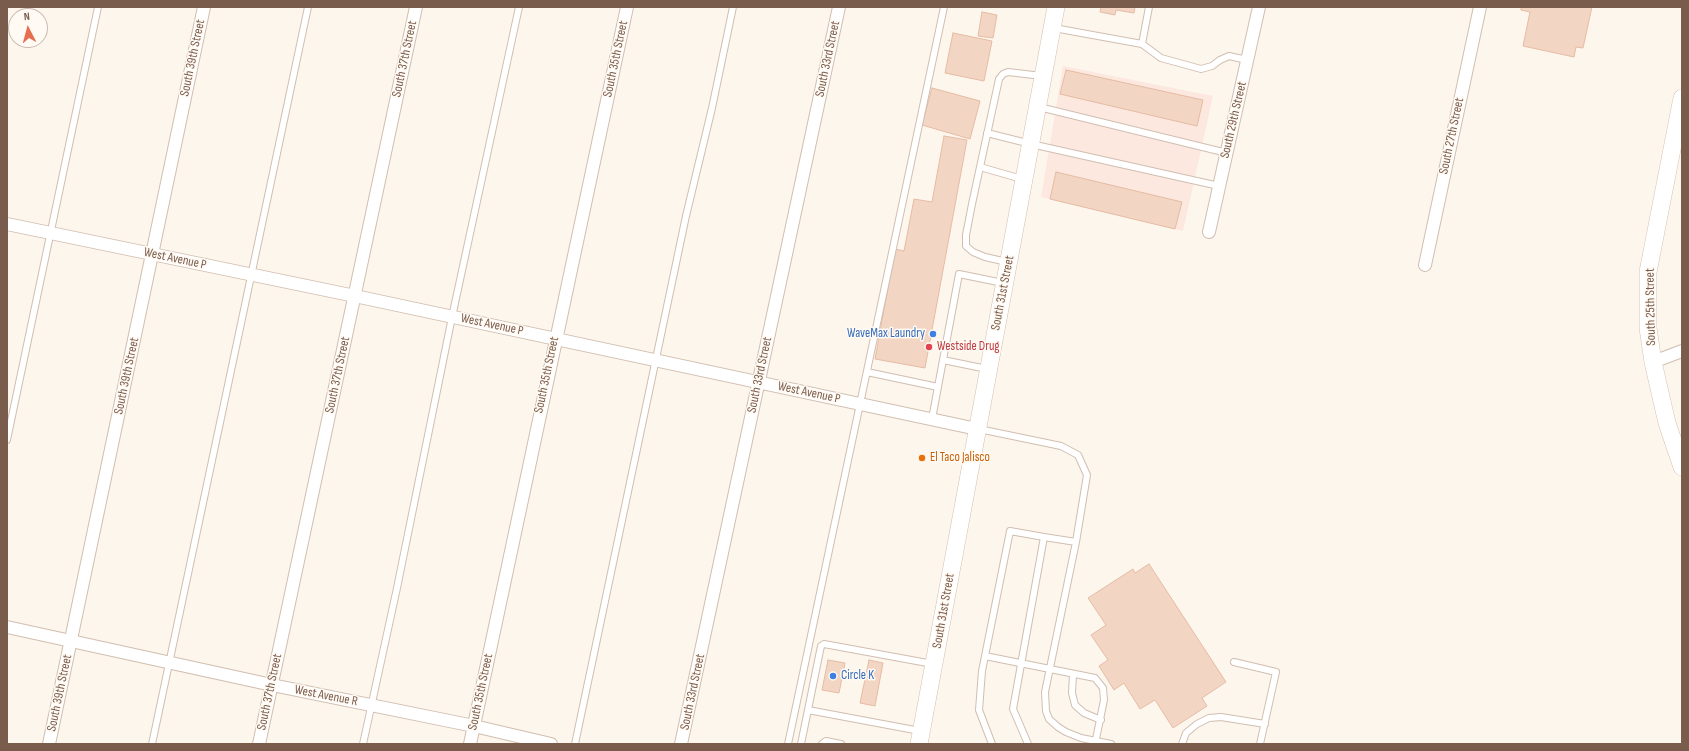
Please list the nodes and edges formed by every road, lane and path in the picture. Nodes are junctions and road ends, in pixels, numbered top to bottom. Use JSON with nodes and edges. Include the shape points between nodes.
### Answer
{"nodes":[{"id":1,"x":98,"y":7,"type":"edge"},
{"id":2,"x":204,"y":7,"type":"edge"},
{"id":3,"x":308,"y":7,"type":"edge"},
{"id":4,"x":416,"y":7,"type":"edge"},
{"id":5,"x":519,"y":7,"type":"edge"},
{"id":6,"x":627,"y":7,"type":"edge"},
{"id":7,"x":733,"y":7,"type":"edge"},
{"id":8,"x":839,"y":7,"type":"edge"},
{"id":9,"x":944,"y":7,"type":"edge"},
{"id":10,"x":1056,"y":7,"type":"edge"},
{"id":11,"x":1149,"y":7,"type":"edge"},
{"id":12,"x":1259,"y":7,"type":"edge"},
{"id":13,"x":1480,"y":7,"type":"edge"},
{"id":14,"x":1052,"y":27,"type":"junction"},
{"id":15,"x":1142,"y":44,"type":"junction"},
{"id":16,"x":1247,"y":60,"type":"junction"},
{"id":17,"x":1043,"y":76,"type":"junction"},
{"id":18,"x":1682,"y":98,"type":"edge"},
{"id":19,"x":1038,"y":107,"type":"junction"},
{"id":20,"x":987,"y":133,"type":"junction"},
{"id":21,"x":1031,"y":144,"type":"junction"},
{"id":22,"x":1227,"y":153,"type":"junction"},
{"id":23,"x":980,"y":167,"type":"junction"},
{"id":24,"x":1024,"y":180,"type":"junction"},
{"id":25,"x":1219,"y":186,"type":"junction"},
{"id":26,"x":7,"y":224,"type":"edge"},
{"id":27,"x":1209,"y":232,"type":"dead end"},
{"id":28,"x":50,"y":233,"type":"junction"},
{"id":29,"x":153,"y":254,"type":"junction"},
{"id":30,"x":1008,"y":262,"type":"junction"},
{"id":31,"x":1425,"y":264,"type":"dead end"},
{"id":32,"x":252,"y":275,"type":"junction"},
{"id":33,"x":1004,"y":283,"type":"junction"},
{"id":34,"x":354,"y":296,"type":"junction"},
{"id":35,"x":452,"y":317,"type":"junction"},
{"id":36,"x":555,"y":338,"type":"junction"},
{"id":37,"x":1682,"y":351,"type":"edge"},
{"id":38,"x":656,"y":360,"type":"junction"},
{"id":39,"x":943,"y":360,"type":"junction"},
{"id":40,"x":1652,"y":362,"type":"junction"},
{"id":41,"x":988,"y":370,"type":"junction"},
{"id":42,"x":867,"y":372,"type":"junction"},
{"id":43,"x":759,"y":382,"type":"junction"},
{"id":44,"x":938,"y":387,"type":"junction"},
{"id":45,"x":860,"y":404,"type":"junction"},
{"id":46,"x":932,"y":419,"type":"junction"},
{"id":47,"x":977,"y":429,"type":"junction"},
{"id":48,"x":7,"y":440,"type":"edge"},
{"id":49,"x":1682,"y":467,"type":"edge"},
{"id":50,"x":1044,"y":537,"type":"junction"},
{"id":51,"x":1076,"y":542,"type":"junction"},
{"id":52,"x":7,"y":627,"type":"edge"},
{"id":53,"x":70,"y":641,"type":"junction"},
{"id":54,"x":985,"y":656,"type":"junction"},
{"id":55,"x":169,"y":662,"type":"junction"},
{"id":56,"x":1234,"y":662,"type":"dead end"},
{"id":57,"x":1020,"y":663,"type":"junction"},
{"id":58,"x":934,"y":664,"type":"junction"},
{"id":59,"x":1050,"y":669,"type":"junction"},
{"id":60,"x":1073,"y":674,"type":"junction"},
{"id":61,"x":272,"y":685,"type":"junction"},
{"id":62,"x":371,"y":705,"type":"junction"},
{"id":63,"x":808,"y":710,"type":"junction"},
{"id":64,"x":1101,"y":720,"type":"junction"},
{"id":65,"x":1265,"y":724,"type":"junction"},
{"id":66,"x":474,"y":726,"type":"junction"},
{"id":67,"x":920,"y":738,"type":"edge"},
{"id":68,"x":1096,"y":743,"type":"edge"},
{"id":69,"x":49,"y":744,"type":"edge"},
{"id":70,"x":152,"y":744,"type":"edge"},
{"id":71,"x":259,"y":744,"type":"edge"},
{"id":72,"x":363,"y":744,"type":"edge"},
{"id":73,"x":470,"y":744,"type":"edge"},
{"id":74,"x":551,"y":744,"type":"edge"},
{"id":75,"x":575,"y":744,"type":"edge"},
{"id":76,"x":682,"y":744,"type":"edge"},
{"id":77,"x":788,"y":744,"type":"edge"},
{"id":78,"x":800,"y":744,"type":"edge"},
{"id":79,"x":822,"y":744,"type":"edge"},
{"id":80,"x":841,"y":744,"type":"edge"},
{"id":81,"x":992,"y":744,"type":"edge"},
{"id":82,"x":1028,"y":744,"type":"edge"},
{"id":83,"x":1111,"y":744,"type":"edge"},
{"id":84,"x":1182,"y":744,"type":"edge"},
{"id":85,"x":1260,"y":744,"type":"edge"}],
"edges":[{"from":1,"to":28,"type":"lane"},
{"from":2,"to":29,"type":"street","name":"South 39th Street"},
{"from":3,"to":32,"type":"lane"},
{"from":4,"to":34,"type":"street","name":"South 37th Street"},
{"from":5,"to":35,"type":"lane"},
{"from":6,"to":36,"type":"street","name":"South 35th Street"},
{"from":7,"to":38,"type":"lane"},
{"from":8,"to":43,"type":"street","name":"South 33rd Street"},
{"from":9,"to":42,"type":"lane"},
{"from":10,"to":14,"type":"main road","name":"South 31st Street"},
{"from":11,"to":15,"type":"lane"},
{"from":12,"to":16,"type":"street","name":"South 29th Street"},
{"from":13,"to":31,"type":"street","name":"South 27th Street"},
{"from":14,"to":15,"type":"lane"},
{"from":14,"to":17,"type":"main road","name":"South 31st Street"},
{"from":15,"to":16,"type":"lane","via":[[1161,58],[1201,69],[1229,56]]},
{"from":16,"to":22,"type":"street","name":"South 29th Street"},
{"from":17,"to":19,"type":"main road","name":"South 31st Street"},
{"from":17,"to":20,"type":"lane","via":[[1008,72],[1003,74],[999,79]]},
{"from":18,"to":40,"type":"main road","name":"South 25th Street","via":[[1648,272],[1648,328]]},
{"from":19,"to":21,"type":"main road","name":"South 31st Street"},
{"from":19,"to":22,"type":"lane"},
{"from":20,"to":21,"type":"lane"},
{"from":20,"to":23,"type":"lane"},
{"from":21,"to":24,"type":"main road","name":"South 31st Street"},
{"from":21,"to":25,"type":"lane"},
{"from":22,"to":25,"type":"street","name":"South 29th Street"},
{"from":23,"to":24,"type":"lane"},
{"from":23,"to":30,"type":"lane","via":[[966,246],[985,257]]},
{"from":24,"to":30,"type":"main road","name":"South 31st Street"},
{"from":25,"to":27,"type":"street","name":"South 29th Street"},
{"from":26,"to":28,"type":"street","name":"West Avenue P"},
{"from":28,"to":29,"type":"street","name":"West Avenue P"},
{"from":28,"to":48,"type":"lane"},
{"from":29,"to":32,"type":"street","name":"West Avenue P"},
{"from":29,"to":53,"type":"street","name":"South 39th Street"},
{"from":30,"to":33,"type":"main road","name":"South 31st Street"},
{"from":32,"to":34,"type":"street","name":"West Avenue P"},
{"from":32,"to":55,"type":"lane"},
{"from":33,"to":39,"type":"lane","via":[[959,274]]},
{"from":33,"to":41,"type":"main road","name":"South 31st Street"},
{"from":34,"to":35,"type":"street","name":"West Avenue P"},
{"from":34,"to":61,"type":"street","name":"South 37th Street"},
{"from":35,"to":36,"type":"street","name":"West Avenue P"},
{"from":35,"to":62,"type":"lane","via":[[399,581]]},
{"from":36,"to":38,"type":"street","name":"West Avenue P"},
{"from":36,"to":66,"type":"street","name":"South 35th Street"},
{"from":37,"to":40,"type":"street"},
{"from":38,"to":43,"type":"street","name":"West Avenue P"},
{"from":38,"to":75,"type":"lane"},
{"from":39,"to":41,"type":"lane"},
{"from":39,"to":44,"type":"lane"},
{"from":40,"to":49,"type":"main road","name":"South 25th Street","via":[[1667,423]]},
{"from":41,"to":47,"type":"main road","name":"South 31st Street"},
{"from":42,"to":44,"type":"lane"},
{"from":42,"to":45,"type":"lane"},
{"from":43,"to":45,"type":"street","name":"West Avenue P"},
{"from":43,"to":76,"type":"street","name":"South 33rd Street"},
{"from":44,"to":46,"type":"lane"},
{"from":45,"to":46,"type":"street","name":"West Avenue P"},
{"from":45,"to":77,"type":"lane"},
{"from":46,"to":47,"type":"street","name":"West Avenue P"},
{"from":47,"to":51,"type":"lane","via":[[1061,446],[1078,455],[1087,475]]},
{"from":47,"to":58,"type":"main road","name":"South 31st Street"},
{"from":50,"to":51,"type":"lane"},
{"from":50,"to":54,"type":"lane","via":[[1010,531]]},
{"from":50,"to":57,"type":"lane"},
{"from":51,"to":59,"type":"lane"},
{"from":52,"to":53,"type":"street","name":"West Avenue R"},
{"from":53,"to":55,"type":"street","name":"West Avenue R"},
{"from":53,"to":69,"type":"street","name":"South 39th Street"},
{"from":54,"to":57,"type":"lane"},
{"from":54,"to":81,"type":"lane","via":[[980,710]]},
{"from":55,"to":61,"type":"street","name":"West Avenue R"},
{"from":55,"to":70,"type":"lane"},
{"from":56,"to":65,"type":"lane","via":[[1276,672]]},
{"from":57,"to":59,"type":"lane"},
{"from":57,"to":82,"type":"lane","via":[[1013,709]]},
{"from":58,"to":63,"type":"lane","via":[[824,644],[821,646]]},
{"from":58,"to":67,"type":"main road","name":"South 31st Street"},
{"from":59,"to":60,"type":"lane"},
{"from":59,"to":68,"type":"lane","via":[[1044,702],[1049,719],[1066,732]]},
{"from":60,"to":64,"type":"lane","via":[[1074,705],[1084,713]]},
{"from":60,"to":64,"type":"lane","via":[[1094,678],[1103,688]]},
{"from":61,"to":62,"type":"street","name":"West Avenue R"},
{"from":61,"to":71,"type":"street","name":"South 37th Street"},
{"from":62,"to":66,"type":"street","name":"West Avenue R"},
{"from":62,"to":72,"type":"lane"},
{"from":63,"to":67,"type":"lane"},
{"from":63,"to":78,"type":"lane"},
{"from":64,"to":68,"type":"lane"},
{"from":65,"to":84,"type":"lane","via":[[1221,717],[1209,718],[1196,724],[1186,733]]},
{"from":65,"to":85,"type":"lane"},
{"from":66,"to":73,"type":"street","name":"South 35th Street"},
{"from":66,"to":74,"type":"street","name":"West Avenue R"},
{"from":68,"to":83,"type":"lane"},
{"from":79,"to":80,"type":"lane","via":[[826,741]]}]}
